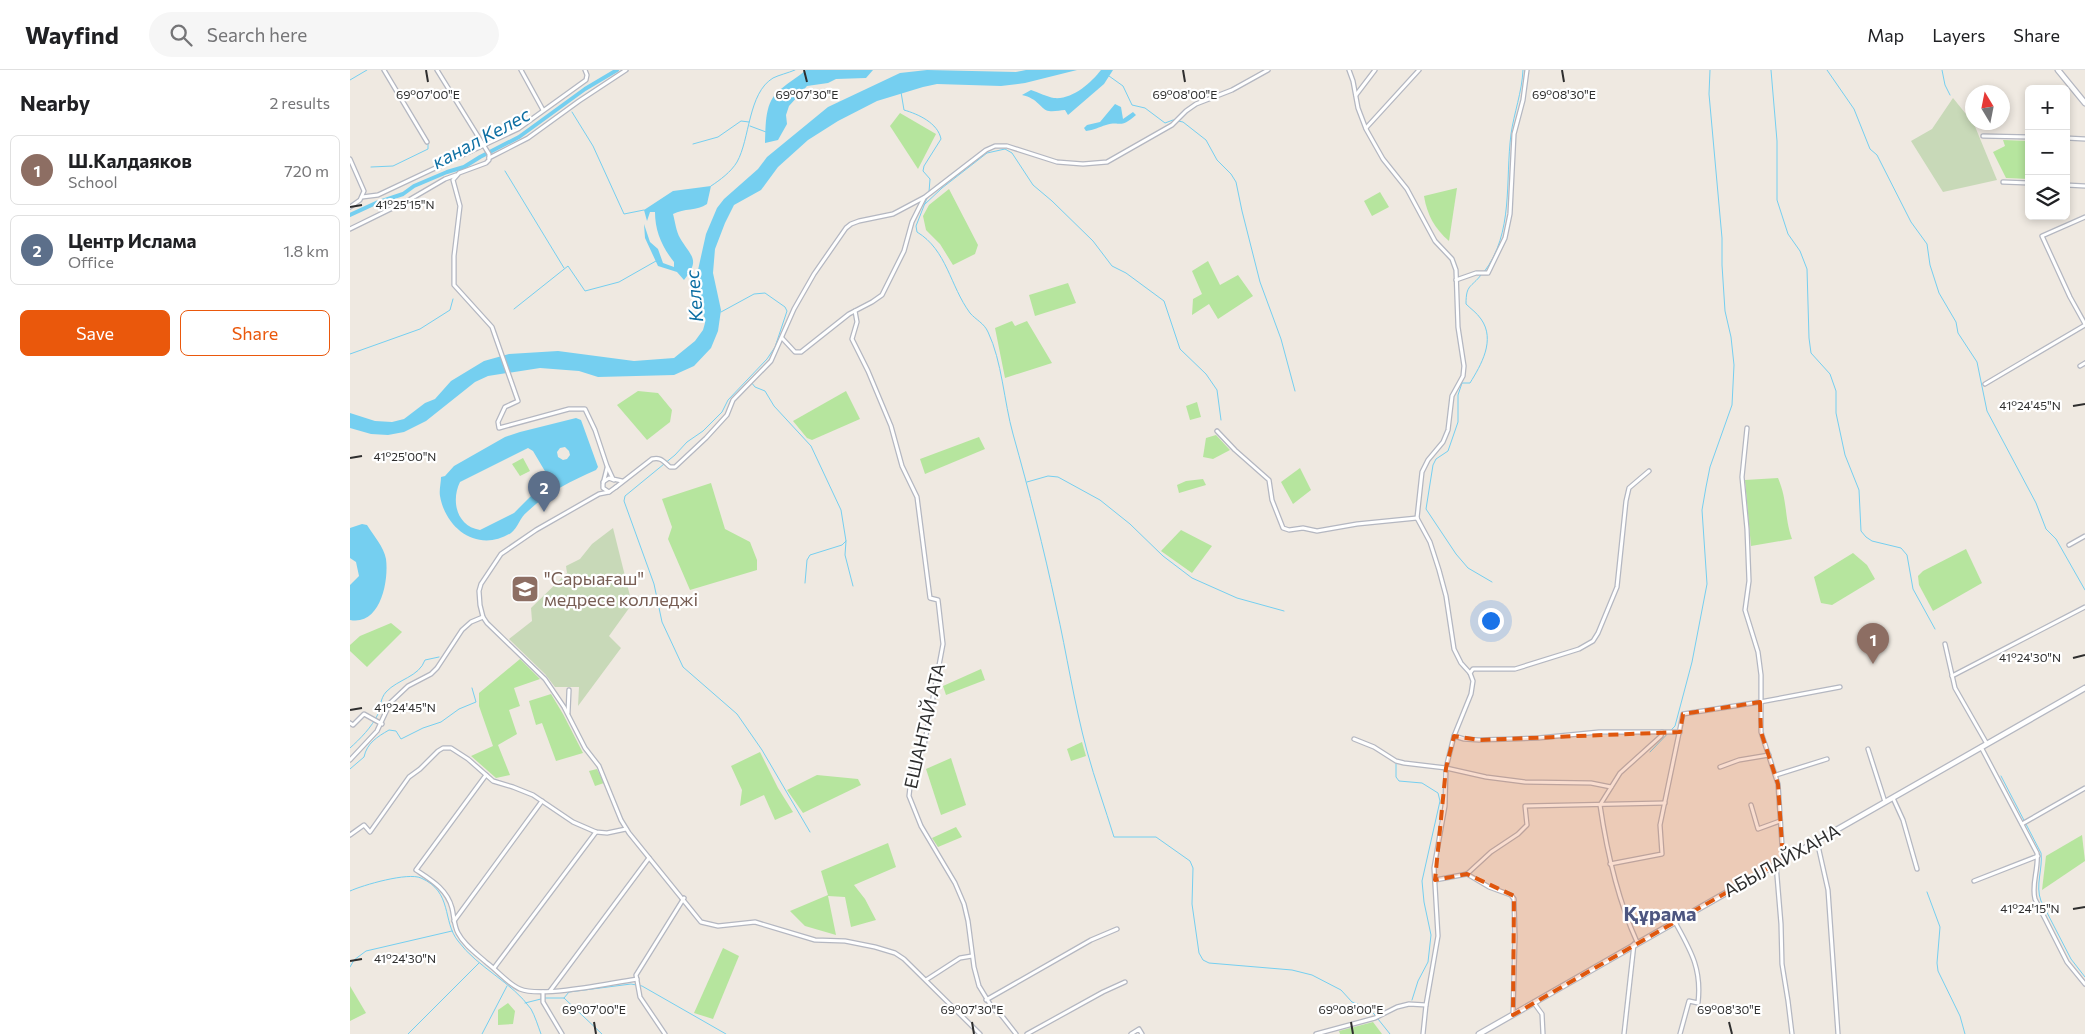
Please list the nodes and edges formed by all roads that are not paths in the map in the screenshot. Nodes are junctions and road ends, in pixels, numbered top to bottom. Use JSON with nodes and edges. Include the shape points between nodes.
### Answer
{"nodes":[{"id":1,"x":384,"y":70,"type":"edge"},
{"id":2,"x":437,"y":70,"type":"edge"},
{"id":3,"x":521,"y":70,"type":"edge"},
{"id":4,"x":585,"y":70,"type":"edge"},
{"id":5,"x":626,"y":70,"type":"edge"},
{"id":6,"x":1268,"y":70,"type":"edge"},
{"id":7,"x":1349,"y":70,"type":"edge"},
{"id":8,"x":1375,"y":70,"type":"edge"},
{"id":9,"x":1418,"y":70,"type":"edge"},
{"id":10,"x":1527,"y":70,"type":"edge"},
{"id":11,"x":2058,"y":70,"type":"edge"},
{"id":12,"x":1356,"y":95,"type":"junction"},
{"id":13,"x":2085,"y":103,"type":"edge"},
{"id":14,"x":543,"y":110,"type":"junction"},
{"id":15,"x":1366,"y":129,"type":"junction"},
{"id":16,"x":1983,"y":136,"type":"dead end"},
{"id":17,"x":2025,"y":137,"type":"edge"},
{"id":18,"x":2070,"y":138,"type":"edge"},
{"id":19,"x":2085,"y":139,"type":"edge"},
{"id":20,"x":427,"y":142,"type":"dead end"},
{"id":21,"x":485,"y":147,"type":"junction"},
{"id":22,"x":489,"y":156,"type":"junction"},
{"id":23,"x":350,"y":159,"type":"edge"},
{"id":24,"x":456,"y":175,"type":"junction"},
{"id":25,"x":2003,"y":182,"type":"dead end"},
{"id":26,"x":2025,"y":183,"type":"edge"},
{"id":27,"x":2070,"y":185,"type":"edge"},
{"id":28,"x":2085,"y":186,"type":"edge"},
{"id":29,"x":362,"y":197,"type":"junction"},
{"id":30,"x":925,"y":197,"type":"junction"},
{"id":31,"x":350,"y":207,"type":"edge"},
{"id":32,"x":2085,"y":217,"type":"edge"},
{"id":33,"x":350,"y":229,"type":"edge"},
{"id":34,"x":1456,"y":280,"type":"junction"},
{"id":35,"x":855,"y":311,"type":"junction"},
{"id":36,"x":2085,"y":324,"type":"edge"},
{"id":37,"x":782,"y":338,"type":"junction"},
{"id":38,"x":2085,"y":363,"type":"edge"},
{"id":39,"x":2080,"y":366,"type":"dead end"},
{"id":40,"x":1985,"y":384,"type":"dead end"},
{"id":41,"x":1747,"y":428,"type":"dead end"},
{"id":42,"x":1218,"y":431,"type":"dead end"},
{"id":43,"x":607,"y":466,"type":"junction"},
{"id":44,"x":1649,"y":472,"type":"dead end"},
{"id":45,"x":613,"y":479,"type":"junction"},
{"id":46,"x":622,"y":481,"type":"junction"},
{"id":47,"x":603,"y":483,"type":"junction"},
{"id":48,"x":616,"y":487,"type":"junction"},
{"id":49,"x":609,"y":492,"type":"junction"},
{"id":50,"x":599,"y":494,"type":"junction"},
{"id":51,"x":1417,"y":518,"type":"junction"},
{"id":52,"x":2085,"y":536,"type":"edge"},
{"id":53,"x":2069,"y":545,"type":"dead end"},
{"id":54,"x":2085,"y":607,"type":"edge"},
{"id":55,"x":483,"y":616,"type":"junction"},
{"id":56,"x":1946,"y":644,"type":"dead end"},
{"id":57,"x":1470,"y":673,"type":"junction"},
{"id":58,"x":1952,"y":676,"type":"junction"},
{"id":59,"x":1840,"y":687,"type":"dead end"},
{"id":60,"x":2085,"y":688,"type":"edge"},
{"id":61,"x":569,"y":690,"type":"dead end"},
{"id":62,"x":1760,"y":702,"type":"junction"},
{"id":63,"x":568,"y":714,"type":"junction"},
{"id":64,"x":350,"y":723,"type":"edge"},
{"id":65,"x":382,"y":724,"type":"junction"},
{"id":66,"x":1662,"y":732,"type":"junction"},
{"id":67,"x":1680,"y":732,"type":"junction"},
{"id":68,"x":1454,"y":736,"type":"junction"},
{"id":69,"x":1354,"y":739,"type":"dead end"},
{"id":70,"x":1988,"y":744,"type":"junction"},
{"id":71,"x":1981,"y":747,"type":"junction"},
{"id":72,"x":1868,"y":749,"type":"dead end"},
{"id":73,"x":1769,"y":755,"type":"junction"},
{"id":74,"x":1827,"y":759,"type":"dead end"},
{"id":75,"x":350,"y":760,"type":"edge"},
{"id":76,"x":1720,"y":767,"type":"dead end"},
{"id":77,"x":1446,"y":768,"type":"junction"},
{"id":78,"x":486,"y":775,"type":"junction"},
{"id":79,"x":1776,"y":775,"type":"junction"},
{"id":80,"x":1611,"y":787,"type":"junction"},
{"id":81,"x":2085,"y":788,"type":"edge"},
{"id":82,"x":1893,"y":798,"type":"junction"},
{"id":83,"x":542,"y":801,"type":"junction"},
{"id":84,"x":1885,"y":802,"type":"junction"},
{"id":85,"x":1665,"y":803,"type":"junction"},
{"id":86,"x":1600,"y":805,"type":"junction"},
{"id":87,"x":1752,"y":805,"type":"dead end"},
{"id":88,"x":1780,"y":821,"type":"junction"},
{"id":89,"x":2022,"y":824,"type":"junction"},
{"id":90,"x":626,"y":829,"type":"junction"},
{"id":91,"x":596,"y":832,"type":"junction"},
{"id":92,"x":350,"y":835,"type":"edge"},
{"id":93,"x":1817,"y":841,"type":"junction"},
{"id":94,"x":2038,"y":856,"type":"junction"},
{"id":95,"x":649,"y":858,"type":"junction"},
{"id":96,"x":1783,"y":860,"type":"junction"},
{"id":97,"x":1776,"y":863,"type":"junction"},
{"id":98,"x":1610,"y":864,"type":"junction"},
{"id":99,"x":1917,"y":869,"type":"dead end"},
{"id":100,"x":1467,"y":874,"type":"junction"},
{"id":101,"x":1435,"y":880,"type":"junction"},
{"id":102,"x":1974,"y":881,"type":"dead end"},
{"id":103,"x":684,"y":898,"type":"junction"},
{"id":104,"x":454,"y":921,"type":"junction"},
{"id":105,"x":1675,"y":922,"type":"junction"},
{"id":106,"x":1117,"y":929,"type":"dead end"},
{"id":107,"x":1636,"y":943,"type":"junction"},
{"id":108,"x":972,"y":956,"type":"junction"},
{"id":109,"x":494,"y":968,"type":"junction"},
{"id":110,"x":637,"y":979,"type":"junction"},
{"id":111,"x":926,"y":980,"type":"junction"},
{"id":112,"x":1125,"y":982,"type":"dead end"},
{"id":113,"x":2085,"y":984,"type":"edge"},
{"id":114,"x":543,"y":992,"type":"junction"},
{"id":115,"x":550,"y":992,"type":"junction"},
{"id":116,"x":986,"y":1000,"type":"junction"},
{"id":117,"x":1534,"y":1003,"type":"junction"},
{"id":118,"x":1426,"y":1005,"type":"junction"},
{"id":119,"x":1513,"y":1015,"type":"junction"},
{"id":120,"x":562,"y":1034,"type":"edge"},
{"id":121,"x":665,"y":1034,"type":"edge"},
{"id":122,"x":980,"y":1034,"type":"edge"},
{"id":123,"x":1016,"y":1034,"type":"edge"},
{"id":124,"x":1027,"y":1034,"type":"edge"},
{"id":125,"x":1131,"y":1034,"type":"edge"},
{"id":126,"x":1142,"y":1034,"type":"edge"},
{"id":127,"x":1316,"y":1034,"type":"edge"},
{"id":128,"x":1423,"y":1034,"type":"edge"},
{"id":129,"x":1479,"y":1034,"type":"edge"},
{"id":130,"x":1543,"y":1034,"type":"edge"},
{"id":131,"x":1624,"y":1034,"type":"edge"},
{"id":132,"x":1680,"y":1034,"type":"edge"},
{"id":133,"x":1792,"y":1034,"type":"edge"},
{"id":134,"x":1838,"y":1034,"type":"edge"}],
"edges":[{"from":1,"to":20,"type":"street"},
{"from":2,"to":21,"type":"street"},
{"from":3,"to":14,"type":"street"},
{"from":4,"to":14,"type":"street","via":[[586,80]]},
{"from":5,"to":22,"type":"street","via":[[528,138]]},
{"from":6,"to":30,"type":"street","via":[[1232,90],[1196,104],[1172,124],[1107,162],[1057,162],[1007,146],[995,146]]},
{"from":7,"to":12,"type":"street"},
{"from":8,"to":12,"type":"street"},
{"from":9,"to":15,"type":"street"},
{"from":10,"to":34,"type":"street","via":[[1514,134],[1510,214],[1505,238],[1488,273],[1476,273]]},
{"from":11,"to":13,"type":"main road"},
{"from":12,"to":15,"type":"street"},
{"from":14,"to":21,"type":"street","via":[[523,126]]},
{"from":15,"to":34,"type":"street","via":[[1383,159],[1407,188],[1436,240],[1452,259]]},
{"from":16,"to":17,"type":"street"},
{"from":18,"to":19,"type":"street"},
{"from":21,"to":22,"type":"street"},
{"from":21,"to":29,"type":"street","via":[[378,194]]},
{"from":22,"to":24,"type":"street","via":[[483,165]]},
{"from":23,"to":29,"type":"street","via":[[363,189]]},
{"from":24,"to":33,"type":"street"},
{"from":24,"to":43,"type":"street","via":[[453,181],[460,209],[454,282],[458,291],[486,319],[500,346],[518,401],[505,407],[498,422],[500,428],[569,410],[585,409]]},
{"from":25,"to":26,"type":"street"},
{"from":27,"to":28,"type":"street"},
{"from":29,"to":31,"type":"street"},
{"from":30,"to":35,"type":"street","via":[[882,295]]},
{"from":30,"to":37,"type":"street","via":[[893,214],[859,221],[846,228],[814,274]]},
{"from":32,"to":36,"type":"street","via":[[2042,236]]},
{"from":34,"to":51,"type":"street","via":[[1464,371],[1452,396],[1448,430],[1422,472]]},
{"from":35,"to":37,"type":"street","via":[[801,352],[795,352]]},
{"from":35,"to":108,"type":"street","name":"ЕШАНТАЙ АТА","via":[[857,322],[852,339],[891,426],[902,466],[917,497],[930,598],[938,600],[943,632],[924,746],[911,778],[909,796],[921,826],[964,904]]},
{"from":36,"to":40,"type":"street"},
{"from":37,"to":46,"type":"street","via":[[771,361],[733,400],[727,415],[675,466],[670,467],[658,458],[652,459]]},
{"from":38,"to":39,"type":"street"},
{"from":41,"to":62,"type":"street","via":[[1742,478],[1749,581],[1745,610],[1758,652]]},
{"from":42,"to":51,"type":"street","via":[[1269,480],[1272,500],[1283,528],[1317,531]]},
{"from":43,"to":45,"type":"street"},
{"from":43,"to":47,"type":"street"},
{"from":44,"to":57,"type":"street","via":[[1629,488],[1617,587],[1593,641],[1527,666],[1473,669]]},
{"from":45,"to":46,"type":"street"},
{"from":45,"to":47,"type":"street"},
{"from":45,"to":48,"type":"street"},
{"from":46,"to":48,"type":"street"},
{"from":47,"to":49,"type":"street"},
{"from":47,"to":50,"type":"street"},
{"from":48,"to":49,"type":"street"},
{"from":49,"to":50,"type":"street"},
{"from":50,"to":55,"type":"street","via":[[501,554],[479,591]]},
{"from":51,"to":57,"type":"street","via":[[1430,542],[1439,570],[1454,649]]},
{"from":52,"to":53,"type":"street"},
{"from":54,"to":58,"type":"street"},
{"from":55,"to":63,"type":"street","via":[[545,679]]},
{"from":55,"to":65,"type":"street","via":[[462,630],[431,674],[408,686],[390,704]]},
{"from":56,"to":58,"type":"street"},
{"from":57,"to":68,"type":"street","via":[[1473,682],[1471,694]]},
{"from":58,"to":70,"type":"street","via":[[1955,688]]},
{"from":59,"to":62,"type":"street"},
{"from":60,"to":70,"type":"main road","name":"АБЫЛАЙХАНА"},
{"from":61,"to":63,"type":"street"},
{"from":62,"to":67,"type":"street","via":[[1683,714]]},
{"from":62,"to":73,"type":"street","via":[[1761,732]]},
{"from":63,"to":90,"type":"street","via":[[599,766]]},
{"from":64,"to":65,"type":"street","via":[[353,725],[364,714]]},
{"from":65,"to":75,"type":"street"},
{"from":66,"to":67,"type":"street"},
{"from":66,"to":68,"type":"street","via":[[1599,732],[1479,740]]},
{"from":66,"to":80,"type":"street","via":[[1620,773]]},
{"from":67,"to":85,"type":"street"},
{"from":68,"to":77,"type":"street"},
{"from":69,"to":77,"type":"street","via":[[1396,760]]},
{"from":70,"to":71,"type":"main road","name":"АБЫЛАЙХАНА"},
{"from":71,"to":82,"type":"main road","name":"АБЫЛАЙХАНА"},
{"from":71,"to":89,"type":"street"},
{"from":72,"to":84,"type":"street"},
{"from":73,"to":76,"type":"street","via":[[1738,760]]},
{"from":73,"to":79,"type":"street"},
{"from":74,"to":79,"type":"street"},
{"from":77,"to":80,"type":"street","via":[[1525,782],[1590,783]]},
{"from":77,"to":101,"type":"street","via":[[1445,806],[1434,868]]},
{"from":78,"to":83,"type":"street"},
{"from":78,"to":92,"type":"street","via":[[451,748],[443,748],[409,777],[370,832],[364,825]]},
{"from":78,"to":104,"type":"street","via":[[416,870],[438,884],[451,905]]},
{"from":79,"to":88,"type":"street"},
{"from":80,"to":86,"type":"street"},
{"from":81,"to":89,"type":"street"},
{"from":82,"to":84,"type":"main road","name":"АБЫЛАЙХАНА"},
{"from":82,"to":99,"type":"street"},
{"from":83,"to":91,"type":"street"},
{"from":83,"to":104,"type":"street"},
{"from":84,"to":93,"type":"main road","name":"АБЫЛАЙХАНА"},
{"from":85,"to":86,"type":"street"},
{"from":85,"to":98,"type":"street","via":[[1660,825],[1662,854]]},
{"from":86,"to":98,"type":"street"},
{"from":86,"to":100,"type":"street","via":[[1525,806],[1526,825]]},
{"from":87,"to":88,"type":"street","via":[[1758,829]]},
{"from":88,"to":96,"type":"street"},
{"from":89,"to":94,"type":"street"},
{"from":90,"to":91,"type":"street"},
{"from":90,"to":95,"type":"street"},
{"from":91,"to":109,"type":"street"},
{"from":93,"to":96,"type":"main road","name":"АБЫЛАЙХАНА"},
{"from":93,"to":134,"type":"street","via":[[1828,890]]},
{"from":94,"to":102,"type":"street"},
{"from":94,"to":113,"type":"street","via":[[2034,899],[2067,962]]},
{"from":95,"to":103,"type":"street"},
{"from":95,"to":115,"type":"street"},
{"from":96,"to":97,"type":"main road","name":"АБЫЛАЙХАНА"},
{"from":97,"to":105,"type":"main road","name":"АБЫЛАЙХАНА"},
{"from":97,"to":133,"type":"street","via":[[1782,964]]},
{"from":98,"to":107,"type":"street"},
{"from":100,"to":101,"type":"street"},
{"from":100,"to":119,"type":"street","via":[[1514,899]]},
{"from":101,"to":118,"type":"street","via":[[1438,936]]},
{"from":103,"to":110,"type":"street","via":[[636,975]]},
{"from":103,"to":111,"type":"street","via":[[708,925],[755,922],[815,940],[875,947],[904,959]]},
{"from":104,"to":109,"type":"street","via":[[459,936]]},
{"from":105,"to":107,"type":"main road","name":"АБЫЛАЙХАНА"},
{"from":105,"to":132,"type":"street","via":[[1698,969],[1700,986],[1698,1003],[1689,1001]]},
{"from":106,"to":116,"type":"street","via":[[1091,940]]},
{"from":107,"to":117,"type":"main road","name":"АБЫЛАЙХАНА"},
{"from":107,"to":131,"type":"street"},
{"from":108,"to":111,"type":"street","via":[[960,958]]},
{"from":108,"to":116,"type":"street","name":"ЕШАНТАЙ АТА"},
{"from":109,"to":114,"type":"street","via":[[520,989]]},
{"from":110,"to":115,"type":"street"},
{"from":110,"to":121,"type":"street","via":[[640,997]]},
{"from":111,"to":122,"type":"street"},
{"from":112,"to":124,"type":"street"},
{"from":114,"to":115,"type":"street"},
{"from":114,"to":120,"type":"street","via":[[543,1002]]},
{"from":116,"to":123,"type":"street","name":"ЕШАНТАЙ АТА"},
{"from":117,"to":119,"type":"main road","name":"АБЫЛАЙХАНА"},
{"from":117,"to":130,"type":"street","via":[[1542,1014]]},
{"from":118,"to":127,"type":"street","via":[[1408,1004],[1375,1018]]},
{"from":118,"to":128,"type":"street"},
{"from":119,"to":129,"type":"main road","name":"АБЫЛАЙХАНА"},
{"from":125,"to":126,"type":"street","via":[[1139,1029]]}]}
